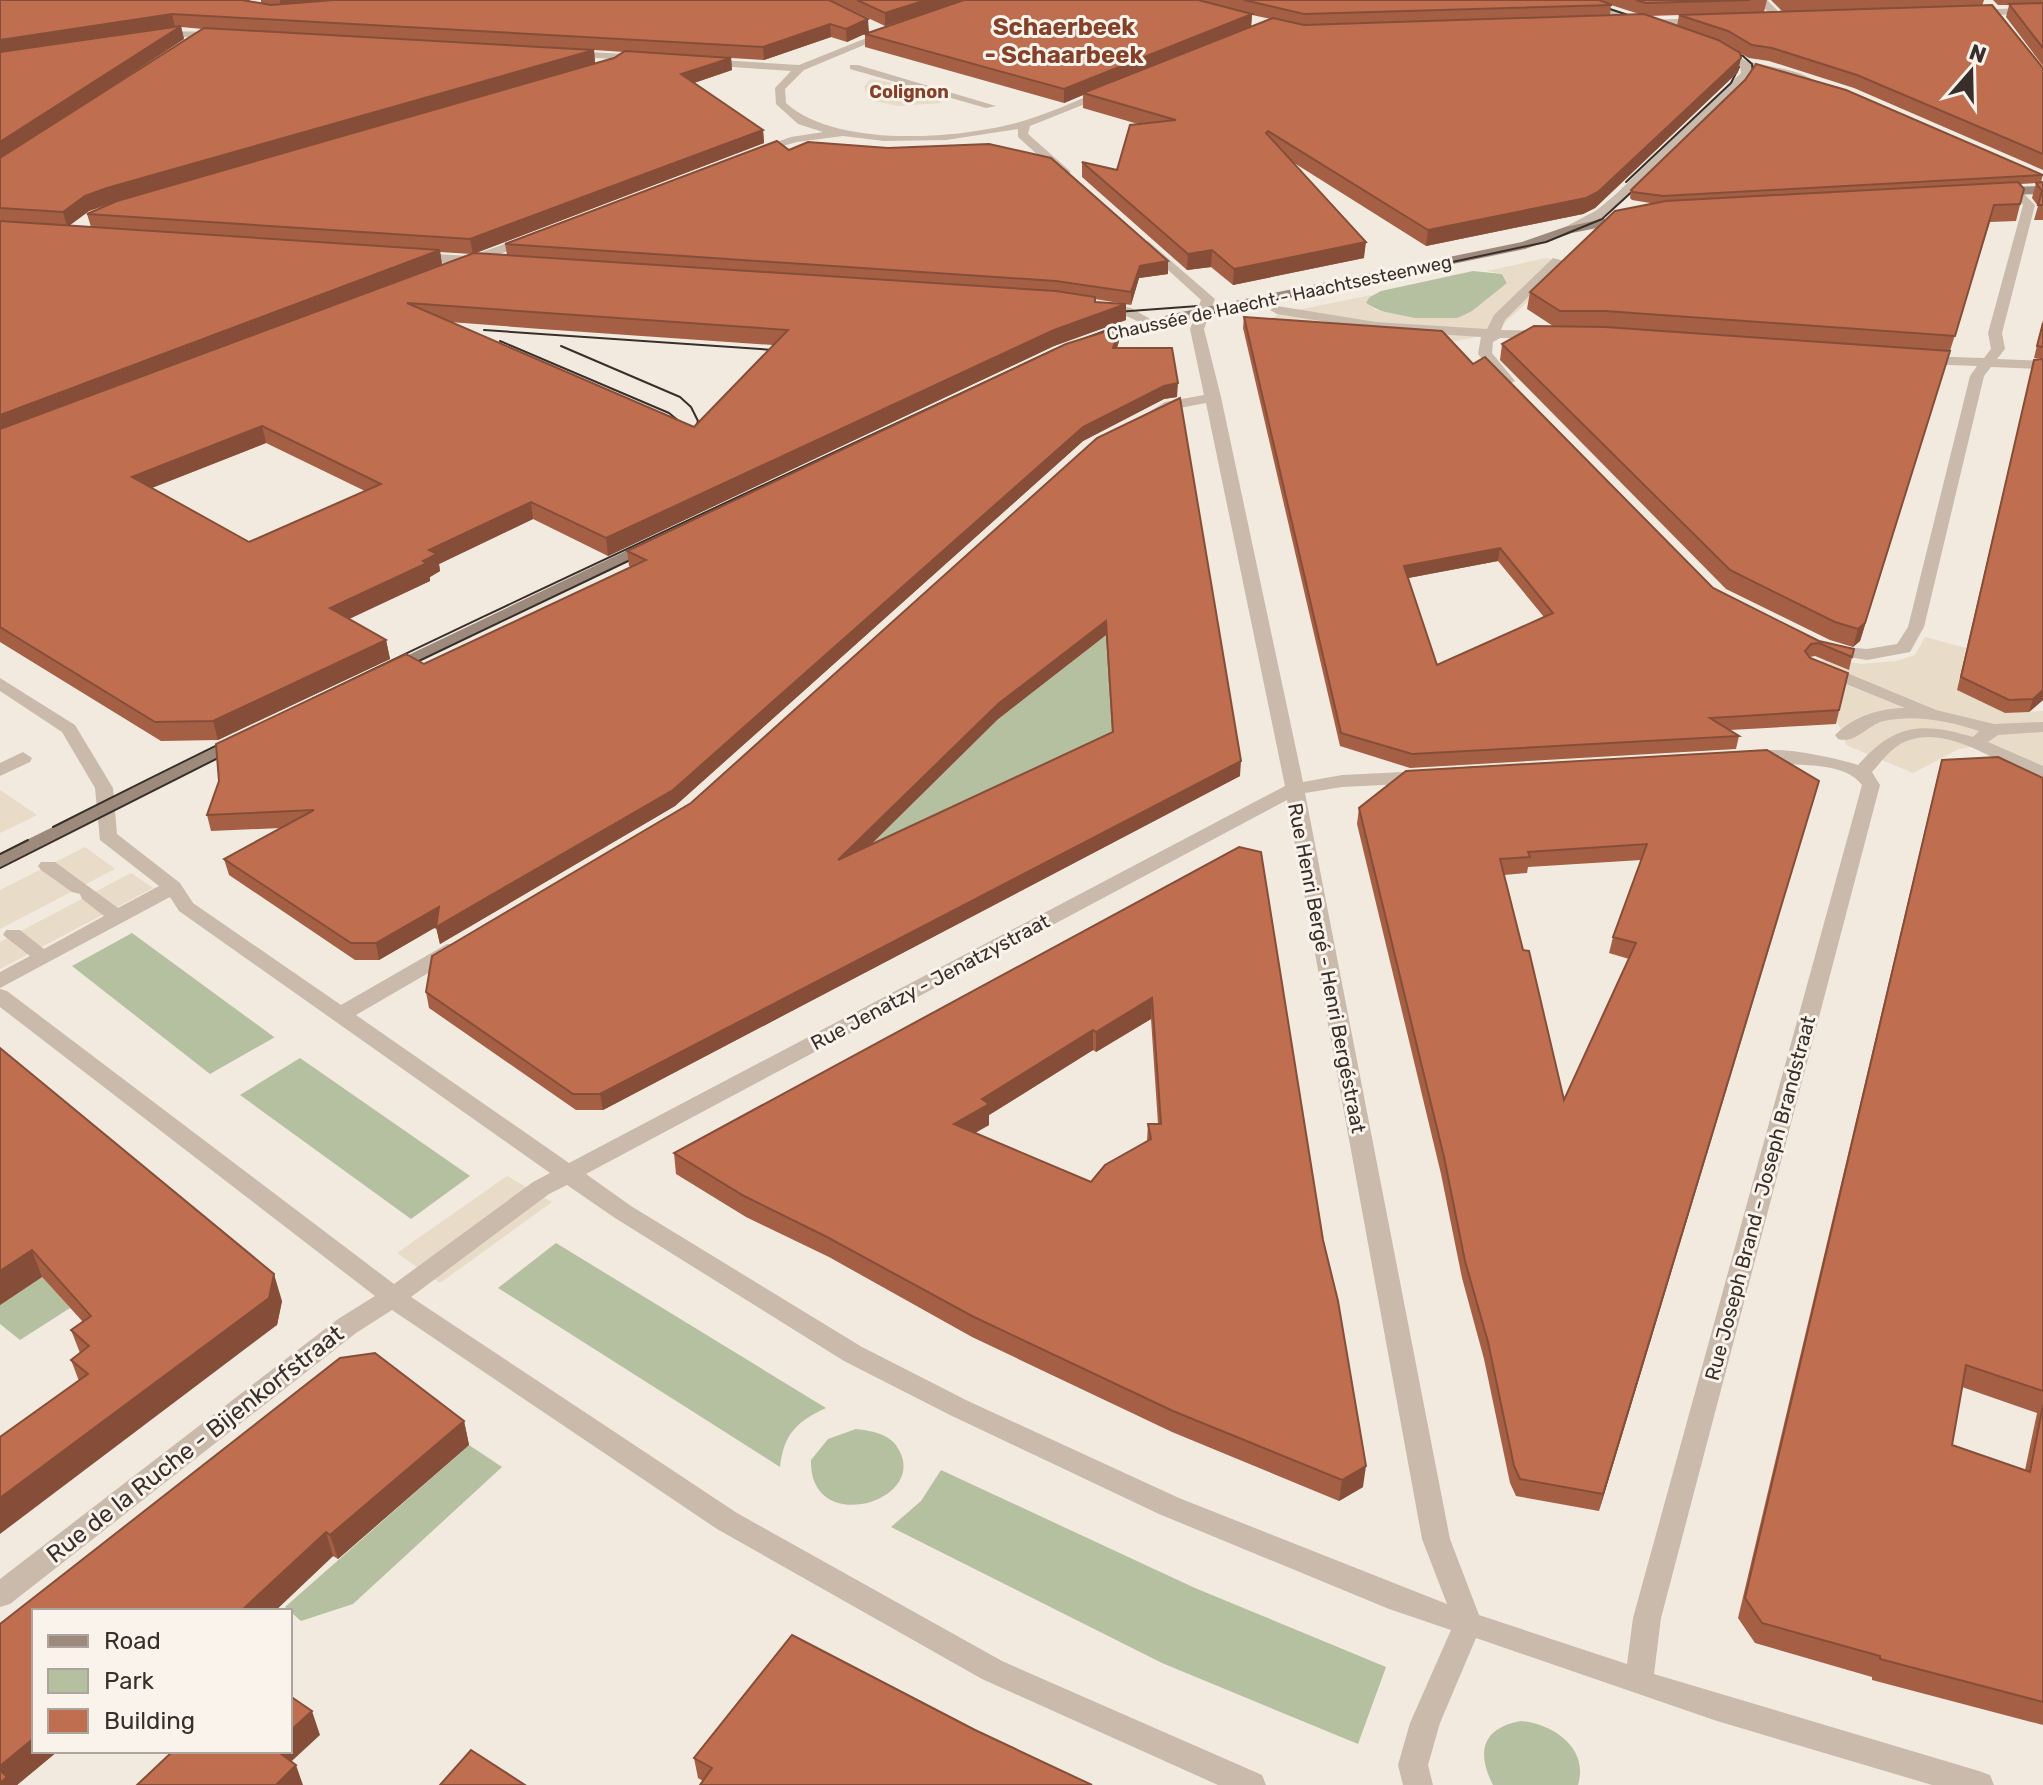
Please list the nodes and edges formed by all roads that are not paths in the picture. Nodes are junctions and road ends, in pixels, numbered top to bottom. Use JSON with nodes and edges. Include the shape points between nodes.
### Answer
{"nodes":[{"id":1,"x":1576,"y":0,"type":"edge"},
{"id":2,"x":1762,"y":0,"type":"edge"},
{"id":3,"x":1987,"y":0,"type":"edge"},
{"id":4,"x":2043,"y":10,"type":"edge"},
{"id":5,"x":1994,"y":12,"type":"junction"},
{"id":6,"x":1964,"y":13,"type":"edge"},
{"id":7,"x":1796,"y":18,"type":"edge"},
{"id":8,"x":1766,"y":19,"type":"edge"},
{"id":9,"x":1780,"y":19,"type":"junction"},
{"id":10,"x":1723,"y":20,"type":"edge"},
{"id":11,"x":1644,"y":23,"type":"junction"},
{"id":12,"x":1603,"y":24,"type":"edge"},
{"id":13,"x":866,"y":25,"type":"edge"},
{"id":14,"x":2005,"y":28,"type":"edge"},
{"id":15,"x":902,"y":29,"type":"edge"},
{"id":16,"x":151,"y":34,"type":"edge"},
{"id":17,"x":205,"y":34,"type":"junction"},
{"id":18,"x":888,"y":34,"type":"junction"},
{"id":19,"x":230,"y":35,"type":"edge"},
{"id":20,"x":1681,"y":36,"type":"edge"},
{"id":21,"x":1711,"y":46,"type":"edge"},
{"id":22,"x":184,"y":47,"type":"edge"},
{"id":23,"x":561,"y":54,"type":"edge"},
{"id":24,"x":625,"y":57,"type":"junction"},
{"id":25,"x":654,"y":59,"type":"edge"},
{"id":26,"x":696,"y":61,"type":"edge"},
{"id":27,"x":1745,"y":64,"type":"junction"},
{"id":28,"x":854,"y":67,"type":"dead end"},
{"id":29,"x":800,"y":68,"type":"junction"},
{"id":30,"x":596,"y":70,"type":"edge"},
{"id":31,"x":1824,"y":85,"type":"edge"},
{"id":32,"x":1115,"y":89,"type":"edge"},
{"id":33,"x":990,"y":106,"type":"dead end"},
{"id":34,"x":805,"y":123,"type":"junction"},
{"id":35,"x":1025,"y":124,"type":"junction"},
{"id":36,"x":842,"y":133,"type":"junction"},
{"id":37,"x":786,"y":142,"type":"junction"},
{"id":38,"x":735,"y":161,"type":"edge"},
{"id":39,"x":1075,"y":182,"type":"edge"},
{"id":40,"x":2043,"y":190,"type":"edge"},
{"id":41,"x":2017,"y":191,"type":"junction"},
{"id":42,"x":1981,"y":192,"type":"edge"},
{"id":43,"x":1620,"y":197,"type":"junction"},
{"id":44,"x":1569,"y":230,"type":"junction"},
{"id":45,"x":545,"y":234,"type":"edge"},
{"id":46,"x":1139,"y":237,"type":"edge"},
{"id":47,"x":402,"y":256,"type":"edge"},
{"id":48,"x":473,"y":260,"type":"junction"},
{"id":49,"x":1558,"y":261,"type":"edge"},
{"id":50,"x":516,"y":262,"type":"edge"},
{"id":51,"x":429,"y":276,"type":"edge"},
{"id":52,"x":1084,"y":303,"type":"edge"},
{"id":53,"x":1277,"y":310,"type":"dead end"},
{"id":54,"x":1203,"y":312,"type":"junction"},
{"id":55,"x":1150,"y":323,"type":"junction"},
{"id":56,"x":1499,"y":327,"type":"junction"},
{"id":57,"x":1563,"y":335,"type":"edge"},
{"id":58,"x":1078,"y":344,"type":"edge"},
{"id":59,"x":1903,"y":358,"type":"edge"},
{"id":60,"x":1987,"y":363,"type":"junction"},
{"id":61,"x":2043,"y":365,"type":"edge"},
{"id":62,"x":1214,"y":397,"type":"junction"},
{"id":63,"x":1523,"y":397,"type":"edge"},
{"id":64,"x":1143,"y":419,"type":"edge"},
{"id":65,"x":670,"y":535,"type":"edge"},
{"id":66,"x":1810,"y":641,"type":"edge"},
{"id":67,"x":1814,"y":664,"type":"edge"},
{"id":68,"x":368,"y":678,"type":"edge"},
{"id":69,"x":0,"y":683,"type":"edge"},
{"id":70,"x":1942,"y":716,"type":"junction"},
{"id":71,"x":2043,"y":727,"type":"edge"},
{"id":72,"x":1993,"y":730,"type":"junction"},
{"id":73,"x":256,"y":732,"type":"edge"},
{"id":74,"x":1844,"y":735,"type":"dead end"},
{"id":75,"x":1975,"y":743,"type":"junction"},
{"id":76,"x":23,"y":758,"type":"dead end"},
{"id":77,"x":1731,"y":758,"type":"edge"},
{"id":78,"x":0,"y":770,"type":"edge"},
{"id":79,"x":1862,"y":772,"type":"junction"},
{"id":80,"x":2043,"y":773,"type":"edge"},
{"id":81,"x":1451,"y":775,"type":"edge"},
{"id":82,"x":1292,"y":790,"type":"junction"},
{"id":83,"x":105,"y":807,"type":"junction"},
{"id":84,"x":0,"y":861,"type":"edge"},
{"id":85,"x":48,"y":866,"type":"dead end"},
{"id":86,"x":173,"y":887,"type":"junction"},
{"id":87,"x":110,"y":911,"type":"dead end"},
{"id":88,"x":6,"y":929,"type":"edge"},
{"id":89,"x":466,"y":942,"type":"edge"},
{"id":90,"x":35,"y":951,"type":"dead end"},
{"id":91,"x":0,"y":981,"type":"edge"},
{"id":92,"x":0,"y":996,"type":"edge"},
{"id":93,"x":340,"y":1015,"type":"junction"},
{"id":94,"x":568,"y":1175,"type":"junction"},
{"id":95,"x":393,"y":1295,"type":"junction"},
{"id":96,"x":0,"y":1595,"type":"edge"},
{"id":97,"x":1468,"y":1623,"type":"junction"},
{"id":98,"x":1639,"y":1682,"type":"junction"},
{"id":99,"x":1251,"y":1785,"type":"edge"},
{"id":100,"x":1418,"y":1785,"type":"edge"},
{"id":101,"x":1979,"y":1785,"type":"edge"}],
"edges":[{"from":1,"to":11,"type":"street"},
{"from":2,"to":9,"type":"street"},
{"from":3,"to":5,"type":"street"},
{"from":4,"to":5,"type":"street"},
{"from":5,"to":6,"type":"street"},
{"from":5,"to":14,"type":"street"},
{"from":7,"to":9,"type":"street"},
{"from":8,"to":9,"type":"street"},
{"from":10,"to":11,"type":"street"},
{"from":11,"to":12,"type":"street"},
{"from":11,"to":20,"type":"street"},
{"from":13,"to":18,"type":"street"},
{"from":15,"to":18,"type":"street"},
{"from":16,"to":17,"type":"street"},
{"from":17,"to":19,"type":"street"},
{"from":17,"to":22,"type":"street"},
{"from":18,"to":29,"type":"street"},
{"from":21,"to":27,"type":"street"},
{"from":23,"to":24,"type":"street"},
{"from":24,"to":25,"type":"street"},
{"from":24,"to":30,"type":"street"},
{"from":26,"to":29,"type":"street"},
{"from":27,"to":31,"type":"street"},
{"from":27,"to":43,"type":"street","via":[[1746,73],[1737,84]]},
{"from":28,"to":33,"type":"street"},
{"from":29,"to":34,"type":"street","via":[[780,88],[781,104]]},
{"from":32,"to":35,"type":"street"},
{"from":34,"to":36,"type":"street"},
{"from":34,"to":37,"type":"street"},
{"from":35,"to":36,"type":"street","via":[[952,136]]},
{"from":35,"to":39,"type":"street","via":[[1022,135]]},
{"from":36,"to":37,"type":"street"},
{"from":37,"to":38,"type":"street"},
{"from":40,"to":41,"type":"street"},
{"from":41,"to":42,"type":"street"},
{"from":41,"to":60,"type":"street","via":[[2029,205],[1995,333],[1998,349]]},
{"from":43,"to":44,"type":"street"},
{"from":43,"to":44,"type":"street","name":"Chaussée de Haecht - Haachtsesteenweg","via":[[1642,211]]},
{"from":44,"to":54,"type":"street","name":"Chaussée de Haecht - Haachtsesteenweg","via":[[1525,245]]},
{"from":45,"to":48,"type":"street"},
{"from":46,"to":54,"type":"street","via":[[1208,299]]},
{"from":47,"to":48,"type":"street"},
{"from":48,"to":50,"type":"street"},
{"from":48,"to":51,"type":"street"},
{"from":49,"to":56,"type":"street"},
{"from":52,"to":55,"type":"street","via":[[1126,311]]},
{"from":53,"to":56,"type":"street","via":[[1457,336],[1471,324]]},
{"from":54,"to":55,"type":"street","name":"Chaussée de Haecht - Haachtsesteenweg"},
{"from":54,"to":62,"type":"street","name":"Rue Henri Bergé - Henri Bergéstraat","via":[[1197,329]]},
{"from":55,"to":58,"type":"street","name":"Chaussée de Haecht - Haachtsesteenweg"},
{"from":56,"to":57,"type":"street"},
{"from":56,"to":63,"type":"street","via":[[1486,340],[1485,354]]},
{"from":59,"to":60,"type":"street"},
{"from":60,"to":61,"type":"street"},
{"from":60,"to":66,"type":"street","via":[[1977,376],[1916,627],[1904,648],[1852,655]]},
{"from":62,"to":64,"type":"street","via":[[1170,405]]},
{"from":62,"to":82,"type":"street","name":"Rue Henri Bergé - Henri Bergéstraat"},
{"from":65,"to":68,"type":"street"},
{"from":67,"to":70,"type":"street"},
{"from":69,"to":83,"type":"street","via":[[69,729],[104,788]]},
{"from":70,"to":72,"type":"street"},
{"from":70,"to":74,"type":"street","via":[[1868,719]]},
{"from":71,"to":72,"type":"street"},
{"from":72,"to":75,"type":"street"},
{"from":73,"to":83,"type":"street"},
{"from":75,"to":79,"type":"street","via":[[1936,734],[1902,736],[1886,745]]},
{"from":75,"to":80,"type":"street"},
{"from":76,"to":78,"type":"street"},
{"from":77,"to":79,"type":"street","via":[[1778,756]]},
{"from":79,"to":98,"type":"street","name":"Rue Joseph Brand - Joseph Brandstraat","via":[[1871,785],[1647,1618]]},
{"from":81,"to":82,"type":"street","name":"Rue Jenatzy - Jenatzystraat","via":[[1342,781]]},
{"from":82,"to":94,"type":"street","name":"Rue Jenatzy - Jenatzystraat"},
{"from":82,"to":97,"type":"street","name":"Rue Henri Bergé - Henri Bergéstraat","via":[[1436,1539]]},
{"from":83,"to":84,"type":"street"},
{"from":83,"to":86,"type":"street","via":[[107,836]]},
{"from":85,"to":87,"type":"street"},
{"from":86,"to":91,"type":"street"},
{"from":86,"to":93,"type":"street","via":[[186,907]]},
{"from":88,"to":90,"type":"street"},
{"from":89,"to":93,"type":"street"},
{"from":92,"to":95,"type":"street"},
{"from":93,"to":94,"type":"street"},
{"from":94,"to":95,"type":"street","name":"Rue Jenatzy - Jenatzystraat","via":[[541,1188]]},
{"from":94,"to":97,"type":"street","via":[[853,1354],[959,1408],[1169,1506]]},
{"from":95,"to":96,"type":"street","name":"Rue de la Ruche - Bijenkorfstraat"},
{"from":95,"to":99,"type":"street","via":[[430,1325],[727,1521],[992,1670]]},
{"from":97,"to":98,"type":"street"},
{"from":97,"to":100,"type":"street","via":[[1425,1723],[1413,1765]]},
{"from":98,"to":101,"type":"street"}]}
